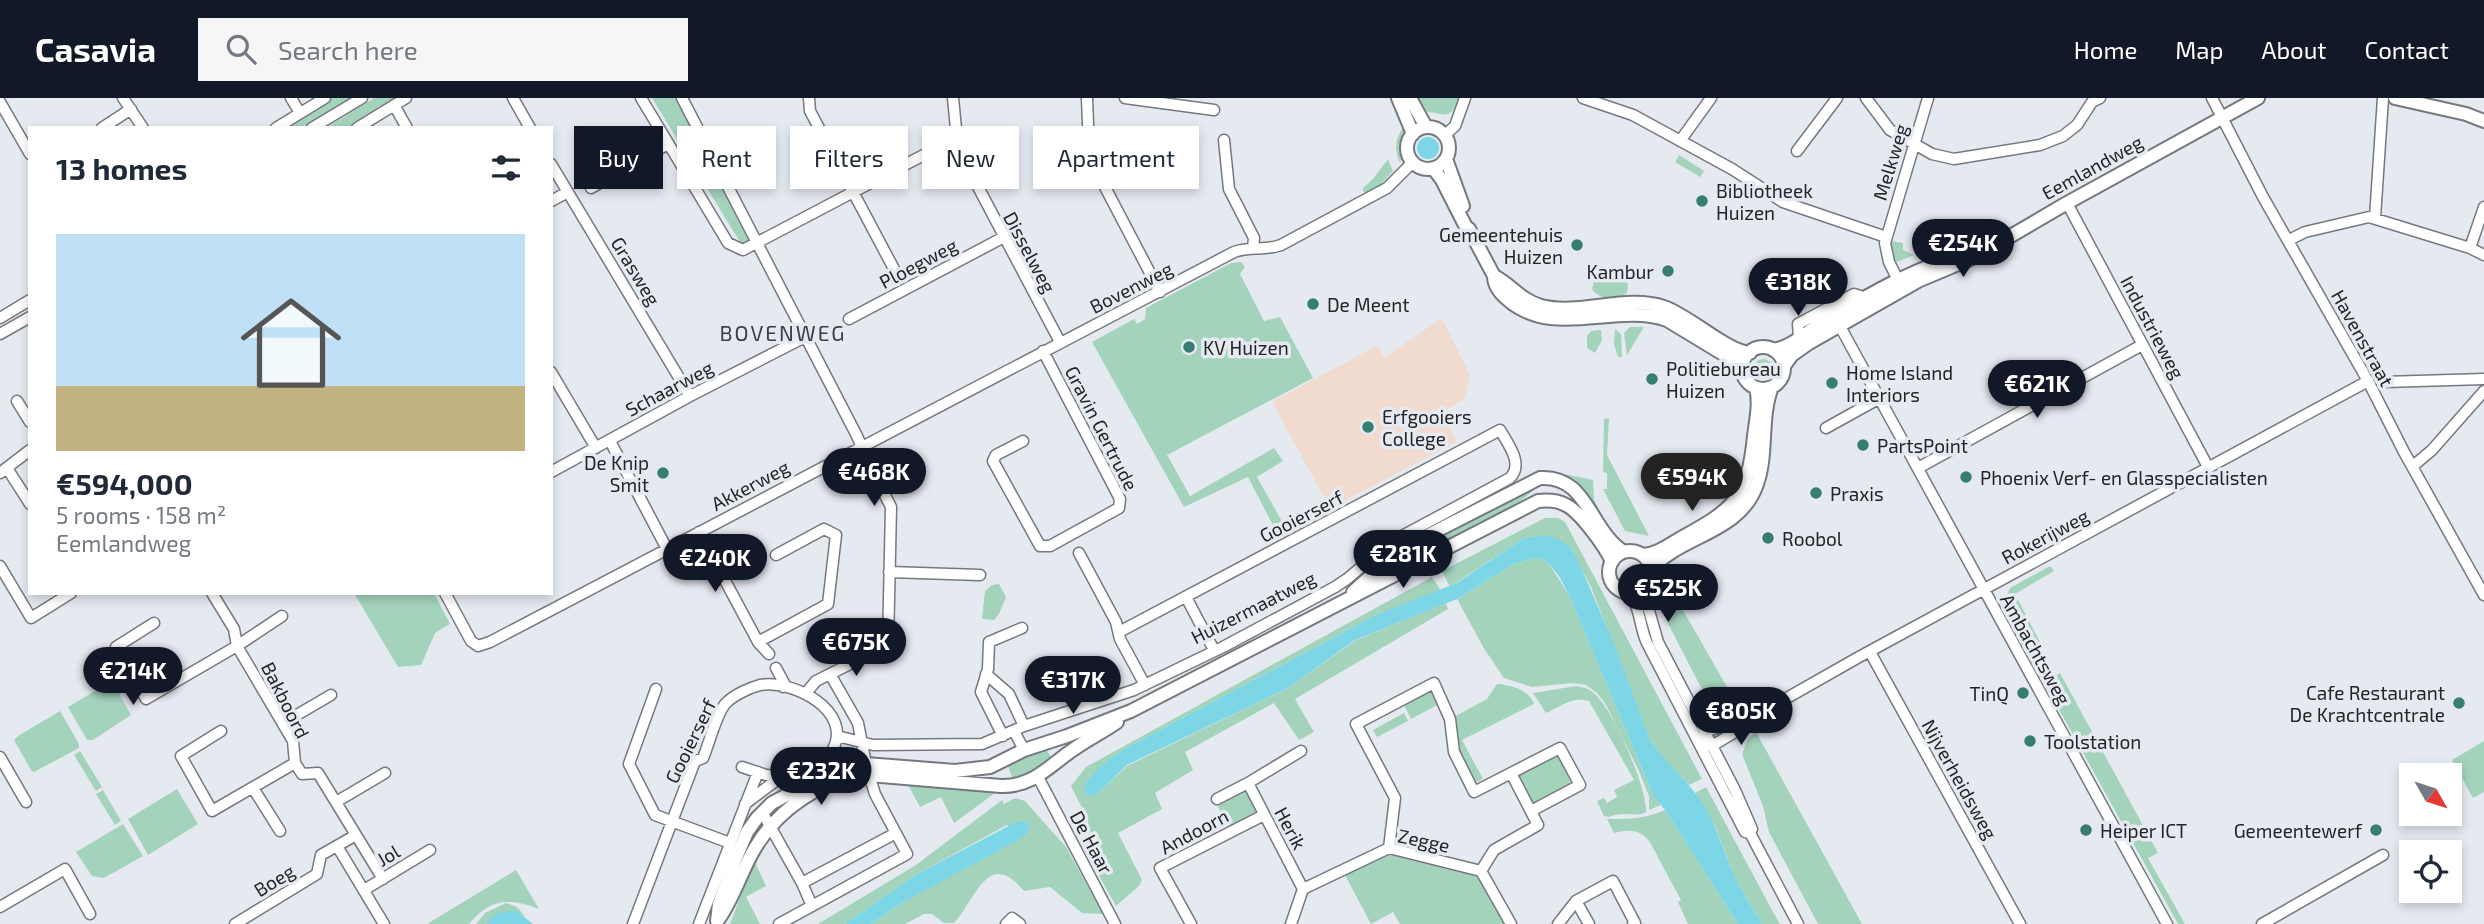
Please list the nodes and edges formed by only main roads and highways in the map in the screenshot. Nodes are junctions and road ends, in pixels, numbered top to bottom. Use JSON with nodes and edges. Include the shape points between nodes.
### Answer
{"nodes":[{"id":1,"x":1398,"y":98,"type":"edge"},
{"id":2,"x":1410,"y":98,"type":"edge"},
{"id":3,"x":2258,"y":98,"type":"edge"},
{"id":4,"x":2395,"y":98,"type":"edge"},
{"id":5,"x":2484,"y":121,"type":"edge"},
{"id":6,"x":1426,"y":127,"type":"junction"},
{"id":7,"x":1413,"y":134,"type":"junction"},
{"id":8,"x":1446,"y":159,"type":"junction"},
{"id":9,"x":1433,"y":168,"type":"junction"},
{"id":10,"x":1469,"y":229,"type":"junction"},
{"id":11,"x":1494,"y":276,"type":"junction"},
{"id":12,"x":1901,"y":285,"type":"junction"},
{"id":13,"x":1837,"y":321,"type":"junction"},
{"id":14,"x":1773,"y":350,"type":"junction"},
{"id":15,"x":1750,"y":353,"type":"junction"},
{"id":16,"x":1743,"y":366,"type":"junction"},
{"id":17,"x":1784,"y":366,"type":"junction"},
{"id":18,"x":1772,"y":387,"type":"junction"},
{"id":19,"x":1756,"y":388,"type":"junction"},
{"id":20,"x":1624,"y":552,"type":"junction"},
{"id":21,"x":1643,"y":555,"type":"junction"},
{"id":22,"x":1612,"y":562,"type":"junction"},
{"id":23,"x":1650,"y":570,"type":"junction"},
{"id":24,"x":1345,"y":599,"type":"junction"},
{"id":25,"x":1131,"y":711,"type":"junction"},
{"id":26,"x":1048,"y":742,"type":"junction"},
{"id":27,"x":999,"y":762,"type":"junction"},
{"id":28,"x":1058,"y":763,"type":"junction"},
{"id":29,"x":867,"y":770,"type":"junction"},
{"id":30,"x":1010,"y":786,"type":"junction"},
{"id":31,"x":716,"y":923,"type":"edge"}],
"edges":[{"from":1,"to":7,"type":"main road"},
{"from":2,"to":6,"type":"main road"},
{"from":3,"to":12,"type":"main road","name":"Eemlandweg","via":[[1980,253]]},
{"from":4,"to":5,"type":"main road"},
{"from":6,"to":7,"type":"main road"},
{"from":6,"to":8,"type":"main road","via":[[1445,135]]},
{"from":7,"to":9,"type":"main road","via":[[1408,150],[1413,162]]},
{"from":8,"to":9,"type":"main road"},
{"from":8,"to":10,"type":"main road"},
{"from":9,"to":10,"type":"main road"},
{"from":10,"to":11,"type":"main road"},
{"from":11,"to":15,"type":"main road","via":[[1524,299],[1548,307],[1662,306]]},
{"from":11,"to":16,"type":"main road","via":[[1503,295],[1533,316],[1650,315],[1667,320]]},
{"from":12,"to":13,"type":"main road","name":"Eemlandweg","via":[[1867,298]]},
{"from":12,"to":13,"type":"main road","name":"Eemlandweg","via":[[1860,314]]},
{"from":13,"to":14,"type":"main road","name":"Eemlandweg"},
{"from":13,"to":17,"type":"main road","name":"Eemlandweg"},
{"from":14,"to":15,"type":"main road","via":[[1761,348]]},
{"from":14,"to":17,"type":"main road"},
{"from":15,"to":16,"type":"main road"},
{"from":16,"to":19,"type":"main road","via":[[1746,379]]},
{"from":17,"to":18,"type":"main road","via":[[1781,379]]},
{"from":18,"to":19,"type":"main road"},
{"from":18,"to":23,"type":"main road","via":[[1760,474],[1751,498],[1728,523]]},
{"from":19,"to":21,"type":"main road","via":[[1751,463],[1739,495],[1717,518]]},
{"from":20,"to":21,"type":"main road"},
{"from":20,"to":22,"type":"main road"},
{"from":20,"to":24,"type":"main road","name":"Huizermaatweg","via":[[1564,481],[1536,479],[1416,541]]},
{"from":21,"to":23,"type":"main road"},
{"from":22,"to":23,"type":"main road","via":[[1611,582],[1628,592],[1645,586]]},
{"from":22,"to":24,"type":"main road","name":"Huizermaatweg","via":[[1573,510],[1555,501],[1534,502]]},
{"from":24,"to":25,"type":"main road","name":"Huizermaatweg"},
{"from":25,"to":26,"type":"main road","name":"Huizermaatweg"},
{"from":25,"to":28,"type":"main road","name":"Huizermaatweg"},
{"from":26,"to":27,"type":"main road","name":"Huizermaatweg"},
{"from":26,"to":28,"type":"main road"},
{"from":27,"to":29,"type":"main road","name":"Huizermaatweg","via":[[956,771]]},
{"from":27,"to":30,"type":"main road"},
{"from":28,"to":30,"type":"main road","name":"Huizermaatweg","via":[[1038,777]]},
{"from":29,"to":30,"type":"main road","name":"Huizermaatweg"},
{"from":29,"to":31,"type":"main road","name":"Huizermaatweg","via":[[802,799],[769,827]]},
{"from":29,"to":31,"type":"main road","name":"Huizermaatweg","via":[[837,768],[762,812],[734,862]]}]}
